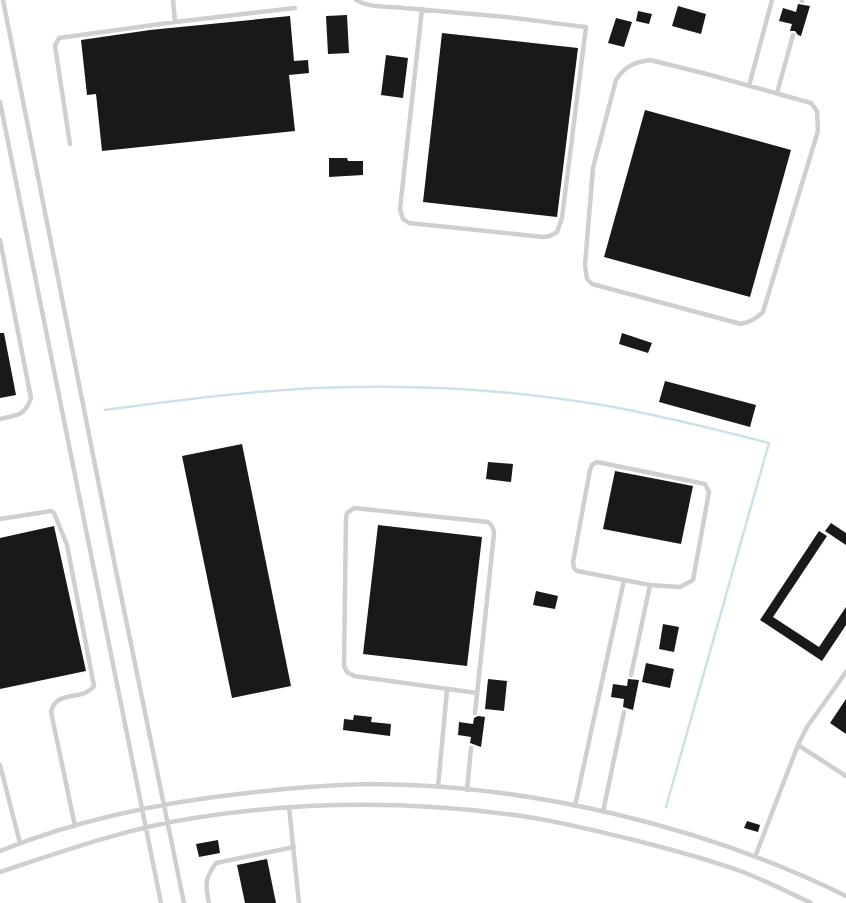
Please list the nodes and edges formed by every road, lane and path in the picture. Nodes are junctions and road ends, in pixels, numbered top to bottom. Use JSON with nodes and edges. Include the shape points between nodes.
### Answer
{"nodes":[{"id":1,"x":3,"y":0,"type":"edge"},
{"id":2,"x":173,"y":0,"type":"edge"},
{"id":3,"x":356,"y":0,"type":"edge"},
{"id":4,"x":772,"y":0,"type":"edge"},
{"id":5,"x":380,"y":3,"type":"edge"},
{"id":6,"x":295,"y":8,"type":"dead end"},
{"id":7,"x":422,"y":9,"type":"junction"},
{"id":8,"x":175,"y":22,"type":"junction"},
{"id":9,"x":793,"y":35,"type":"dead end"},
{"id":10,"x":749,"y":86,"type":"junction"},
{"id":11,"x":777,"y":93,"type":"junction"},
{"id":12,"x":0,"y":102,"type":"edge"},
{"id":13,"x":70,"y":144,"type":"dead end"},
{"id":14,"x":0,"y":240,"type":"edge"},
{"id":15,"x":0,"y":419,"type":"edge"},
{"id":16,"x":0,"y":519,"type":"edge"},
{"id":17,"x":624,"y":580,"type":"junction"},
{"id":18,"x":650,"y":584,"type":"junction"},
{"id":19,"x":631,"y":674,"type":"dead end"},
{"id":20,"x":845,"y":674,"type":"edge"},
{"id":21,"x":447,"y":690,"type":"junction"},
{"id":22,"x":477,"y":693,"type":"junction"},
{"id":23,"x":624,"y":712,"type":"dead end"},
{"id":24,"x":475,"y":713,"type":"dead end"},
{"id":25,"x":798,"y":745,"type":"junction"},
{"id":26,"x":471,"y":748,"type":"dead end"},
{"id":27,"x":0,"y":765,"type":"edge"},
{"id":28,"x":846,"y":776,"type":"edge"},
{"id":29,"x":438,"y":787,"type":"junction"},
{"id":30,"x":467,"y":790,"type":"junction"},
{"id":31,"x":165,"y":804,"type":"junction"},
{"id":32,"x":575,"y":806,"type":"junction"},
{"id":33,"x":289,"y":807,"type":"junction"},
{"id":34,"x":141,"y":809,"type":"junction"},
{"id":35,"x":603,"y":812,"type":"junction"},
{"id":36,"x":169,"y":823,"type":"junction"},
{"id":37,"x":75,"y":826,"type":"junction"},
{"id":38,"x":146,"y":828,"type":"junction"},
{"id":39,"x":20,"y":843,"type":"junction"},
{"id":40,"x":294,"y":847,"type":"junction"},
{"id":41,"x":0,"y":850,"type":"edge"},
{"id":42,"x":755,"y":857,"type":"junction"},
{"id":43,"x":0,"y":872,"type":"edge"},
{"id":44,"x":846,"y":897,"type":"edge"},
{"id":45,"x":161,"y":903,"type":"edge"},
{"id":46,"x":184,"y":903,"type":"edge"},
{"id":47,"x":209,"y":903,"type":"edge"},
{"id":48,"x":299,"y":903,"type":"edge"},
{"id":49,"x":809,"y":903,"type":"edge"}],
"edges":[{"from":1,"to":31,"type":"lane"},
{"from":2,"to":8,"type":"lane"},
{"from":3,"to":5,"type":"lane"},
{"from":4,"to":10,"type":"lane"},
{"from":5,"to":7,"type":"lane"},
{"from":6,"to":8,"type":"lane"},
{"from":7,"to":7,"type":"lane","via":[[586,27],[557,232],[543,237],[403,219],[400,209]]},
{"from":8,"to":13,"type":"lane","via":[[59,38],[55,46]]},
{"from":9,"to":11,"type":"lane"},
{"from":10,"to":11,"type":"lane"},
{"from":10,"to":11,"type":"lane","via":[[650,60],[622,72],[593,168],[584,265],[592,284],[741,324],[763,312],[818,131],[817,111],[811,103]]},
{"from":12,"to":34,"type":"lane"},
{"from":14,"to":15,"type":"lane","via":[[31,398],[21,414]]},
{"from":16,"to":37,"type":"lane","via":[[51,511],[67,545],[94,686],[58,699],[51,712]]},
{"from":17,"to":18,"type":"lane"},
{"from":17,"to":18,"type":"lane","via":[[574,568],[590,470],[597,462],[708,488],[693,580],[680,587]]},
{"from":17,"to":32,"type":"lane"},
{"from":18,"to":19,"type":"lane"},
{"from":20,"to":25,"type":"lane"},
{"from":21,"to":22,"type":"lane"},
{"from":21,"to":22,"type":"lane","via":[[347,672],[346,518],[354,508],[492,525]]},
{"from":21,"to":29,"type":"lane"},
{"from":22,"to":24,"type":"lane"},
{"from":23,"to":35,"type":"lane"},
{"from":25,"to":28,"type":"lane"},
{"from":25,"to":42,"type":"lane"},
{"from":26,"to":30,"type":"lane"},
{"from":27,"to":39,"type":"lane"},
{"from":29,"to":30,"type":"lane"},
{"from":29,"to":31,"type":"lane","via":[[295,788]]},
{"from":30,"to":32,"type":"lane"},
{"from":31,"to":34,"type":"lane"},
{"from":31,"to":36,"type":"lane"},
{"from":32,"to":35,"type":"lane"},
{"from":33,"to":36,"type":"lane"},
{"from":33,"to":40,"type":"lane"},
{"from":33,"to":49,"type":"lane","via":[[438,808],[523,816],[681,851],[745,873]]},
{"from":34,"to":37,"type":"lane"},
{"from":34,"to":38,"type":"lane"},
{"from":35,"to":42,"type":"lane"},
{"from":36,"to":38,"type":"lane"},
{"from":36,"to":46,"type":"lane"},
{"from":37,"to":39,"type":"lane"},
{"from":38,"to":43,"type":"lane"},
{"from":38,"to":45,"type":"lane"},
{"from":39,"to":41,"type":"lane"},
{"from":40,"to":47,"type":"lane","via":[[216,863],[206,886]]},
{"from":40,"to":48,"type":"lane"},
{"from":42,"to":44,"type":"lane"}]}
